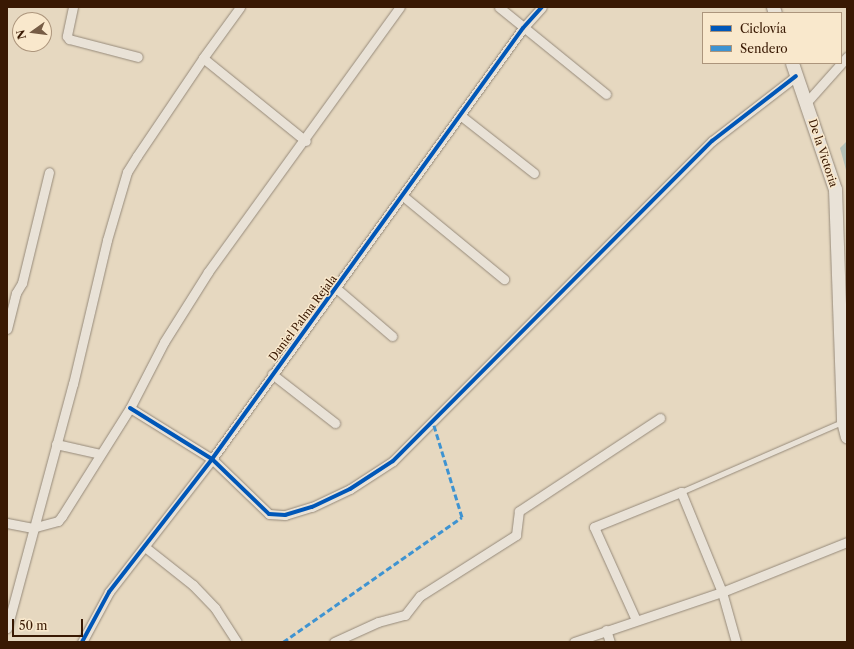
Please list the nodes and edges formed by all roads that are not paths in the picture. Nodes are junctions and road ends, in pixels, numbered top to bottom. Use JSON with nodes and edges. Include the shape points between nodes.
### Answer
{"nodes":[{"id":1,"x":73,"y":7,"type":"edge"},
{"id":2,"x":240,"y":7,"type":"edge"},
{"id":3,"x":400,"y":7,"type":"edge"},
{"id":4,"x":499,"y":7,"type":"edge"},
{"id":5,"x":542,"y":7,"type":"edge"},
{"id":6,"x":523,"y":28,"type":"junction"},
{"id":7,"x":138,"y":57,"type":"dead end"},
{"id":8,"x":203,"y":58,"type":"junction"},
{"id":9,"x":792,"y":64,"type":"edge"},
{"id":10,"x":841,"y":64,"type":"edge"},
{"id":11,"x":796,"y":76,"type":"junction"},
{"id":12,"x":606,"y":94,"type":"dead end"},
{"id":13,"x":806,"y":104,"type":"junction"},
{"id":14,"x":460,"y":115,"type":"junction"},
{"id":15,"x":306,"y":141,"type":"junction"},
{"id":16,"x":49,"y":172,"type":"dead end"},
{"id":17,"x":534,"y":173,"type":"dead end"},
{"id":18,"x":403,"y":196,"type":"junction"},
{"id":19,"x":504,"y":279,"type":"dead end"},
{"id":20,"x":843,"y":286,"type":"edge"},
{"id":21,"x":336,"y":288,"type":"junction"},
{"id":22,"x":7,"y":329,"type":"edge"},
{"id":23,"x":392,"y":336,"type":"dead end"},
{"id":24,"x":272,"y":374,"type":"junction"},
{"id":25,"x":130,"y":408,"type":"junction"},
{"id":26,"x":660,"y":418,"type":"dead end"},
{"id":27,"x":843,"y":421,"type":"junction"},
{"id":28,"x":334,"y":423,"type":"dead end"},
{"id":29,"x":847,"y":437,"type":"edge"},
{"id":30,"x":56,"y":444,"type":"junction"},
{"id":31,"x":100,"y":454,"type":"junction"},
{"id":32,"x":212,"y":459,"type":"junction"},
{"id":33,"x":681,"y":492,"type":"junction"},
{"id":34,"x":7,"y":524,"type":"edge"},
{"id":35,"x":32,"y":528,"type":"junction"},
{"id":36,"x":847,"y":542,"type":"edge"},
{"id":37,"x":145,"y":547,"type":"junction"},
{"id":38,"x":722,"y":592,"type":"junction"},
{"id":39,"x":636,"y":620,"type":"junction"},
{"id":40,"x":7,"y":627,"type":"edge"},
{"id":41,"x":606,"y":630,"type":"junction"},
{"id":42,"x":82,"y":642,"type":"edge"},
{"id":43,"x":237,"y":642,"type":"edge"},
{"id":44,"x":334,"y":642,"type":"edge"},
{"id":45,"x":574,"y":642,"type":"edge"},
{"id":46,"x":610,"y":642,"type":"edge"},
{"id":47,"x":736,"y":642,"type":"edge"}],
"edges":[{"from":1,"to":7,"type":"street","via":[[68,39]]},
{"from":2,"to":8,"type":"street"},
{"from":3,"to":15,"type":"street"},
{"from":4,"to":6,"type":"street"},
{"from":5,"to":6,"type":"street","name":"Daniel Palma Rejala"},
{"from":6,"to":12,"type":"street"},
{"from":6,"to":14,"type":"street","name":"Daniel Palma Rejala"},
{"from":8,"to":15,"type":"street"},
{"from":8,"to":30,"type":"street","via":[[127,172],[107,240]]},
{"from":9,"to":11,"type":"main road","name":"De la Victoria"},
{"from":10,"to":13,"type":"street"},
{"from":11,"to":13,"type":"main road","name":"De la Victoria"},
{"from":11,"to":32,"type":"street","via":[[712,140],[433,422],[387,465],[350,489],[312,507],[285,515],[269,514]]},
{"from":13,"to":20,"type":"main road","name":"De la Victoria","via":[[836,189]]},
{"from":14,"to":17,"type":"street"},
{"from":14,"to":18,"type":"street","name":"Daniel Palma Rejala"},
{"from":15,"to":25,"type":"street","via":[[208,272],[164,342]]},
{"from":16,"to":22,"type":"street","via":[[22,283],[16,293]]},
{"from":18,"to":19,"type":"street"},
{"from":18,"to":21,"type":"street","name":"Daniel Palma Rejala"},
{"from":20,"to":27,"type":"main road","name":"De la Victoria"},
{"from":21,"to":23,"type":"street"},
{"from":21,"to":24,"type":"street","name":"Daniel Palma Rejala"},
{"from":24,"to":28,"type":"street"},
{"from":24,"to":32,"type":"street","name":"Daniel Palma Rejala"},
{"from":25,"to":31,"type":"street"},
{"from":25,"to":32,"type":"street"},
{"from":26,"to":44,"type":"street","via":[[519,511],[516,535],[427,591],[405,615],[378,622]]},
{"from":27,"to":29,"type":"main road","name":"De la Victoria"},
{"from":27,"to":33,"type":"lane"},
{"from":30,"to":31,"type":"street"},
{"from":30,"to":35,"type":"street"},
{"from":31,"to":35,"type":"street","via":[[58,521]]},
{"from":32,"to":37,"type":"street","name":"Daniel Palma Rejala"},
{"from":33,"to":38,"type":"street"},
{"from":33,"to":39,"type":"street","via":[[594,527]]},
{"from":34,"to":35,"type":"street"},
{"from":35,"to":40,"type":"street"},
{"from":36,"to":38,"type":"street"},
{"from":37,"to":42,"type":"street","name":"Daniel Palma Rejala","via":[[109,592]]},
{"from":37,"to":43,"type":"street","via":[[206,599]]},
{"from":38,"to":39,"type":"street"},
{"from":38,"to":47,"type":"street"},
{"from":39,"to":41,"type":"street"},
{"from":41,"to":45,"type":"street"},
{"from":41,"to":46,"type":"street"}]}
